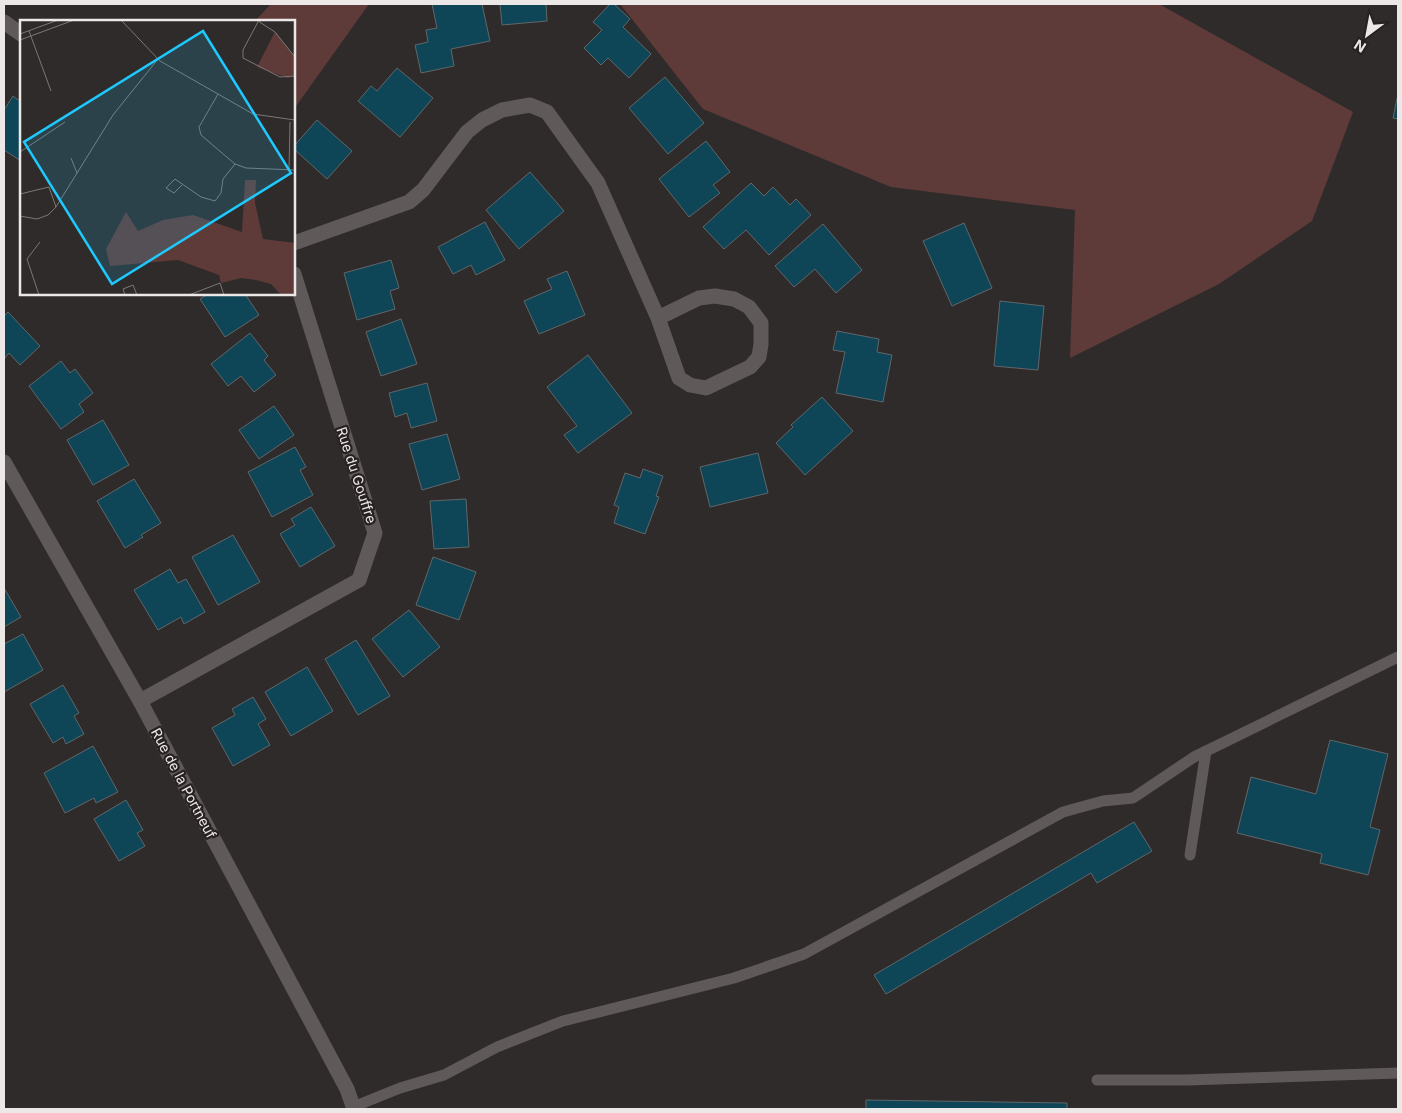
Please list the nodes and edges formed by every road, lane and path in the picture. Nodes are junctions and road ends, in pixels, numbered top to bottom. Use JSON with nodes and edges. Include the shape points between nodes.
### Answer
{"nodes":[{"id":1,"x":4,"y":23,"type":"edge"},
{"id":2,"x":20,"y":33,"type":"edge"},
{"id":3,"x":295,"y":242,"type":"edge"},
{"id":4,"x":295,"y":277,"type":"edge"},
{"id":5,"x":658,"y":318,"type":"junction"},
{"id":6,"x":4,"y":462,"type":"edge"},
{"id":7,"x":1398,"y":657,"type":"edge"},
{"id":8,"x":140,"y":701,"type":"junction"},
{"id":9,"x":1206,"y":751,"type":"junction"},
{"id":10,"x":1190,"y":855,"type":"dead end"},
{"id":11,"x":1398,"y":1073,"type":"edge"},
{"id":12,"x":1097,"y":1080,"type":"dead end"},
{"id":13,"x":354,"y":1108,"type":"edge"}],
"edges":[{"from":1,"to":2,"type":"street"},
{"from":3,"to":5,"type":"street","via":[[409,202],[423,190],[467,132],[502,110],[530,105],[547,112],[598,183]]},
{"from":4,"to":8,"type":"street","name":"Rue du Gouffre","via":[[375,533],[360,580]]},
{"from":5,"to":5,"type":"street","via":[[679,378],[690,385],[706,388],[750,366],[759,358],[760,323],[749,307],[734,299],[699,298]]},
{"from":6,"to":8,"type":"street","name":"Rue de la Portneuf"},
{"from":7,"to":9,"type":"lane"},
{"from":8,"to":13,"type":"street","name":"Rue de la Portneuf","via":[[347,1089]]},
{"from":9,"to":10,"type":"lane"},
{"from":9,"to":13,"type":"lane","via":[[1133,798],[1103,801],[1063,812],[804,954],[734,978],[563,1021],[497,1047],[444,1075],[400,1088]]},
{"from":11,"to":12,"type":"lane"}]}
